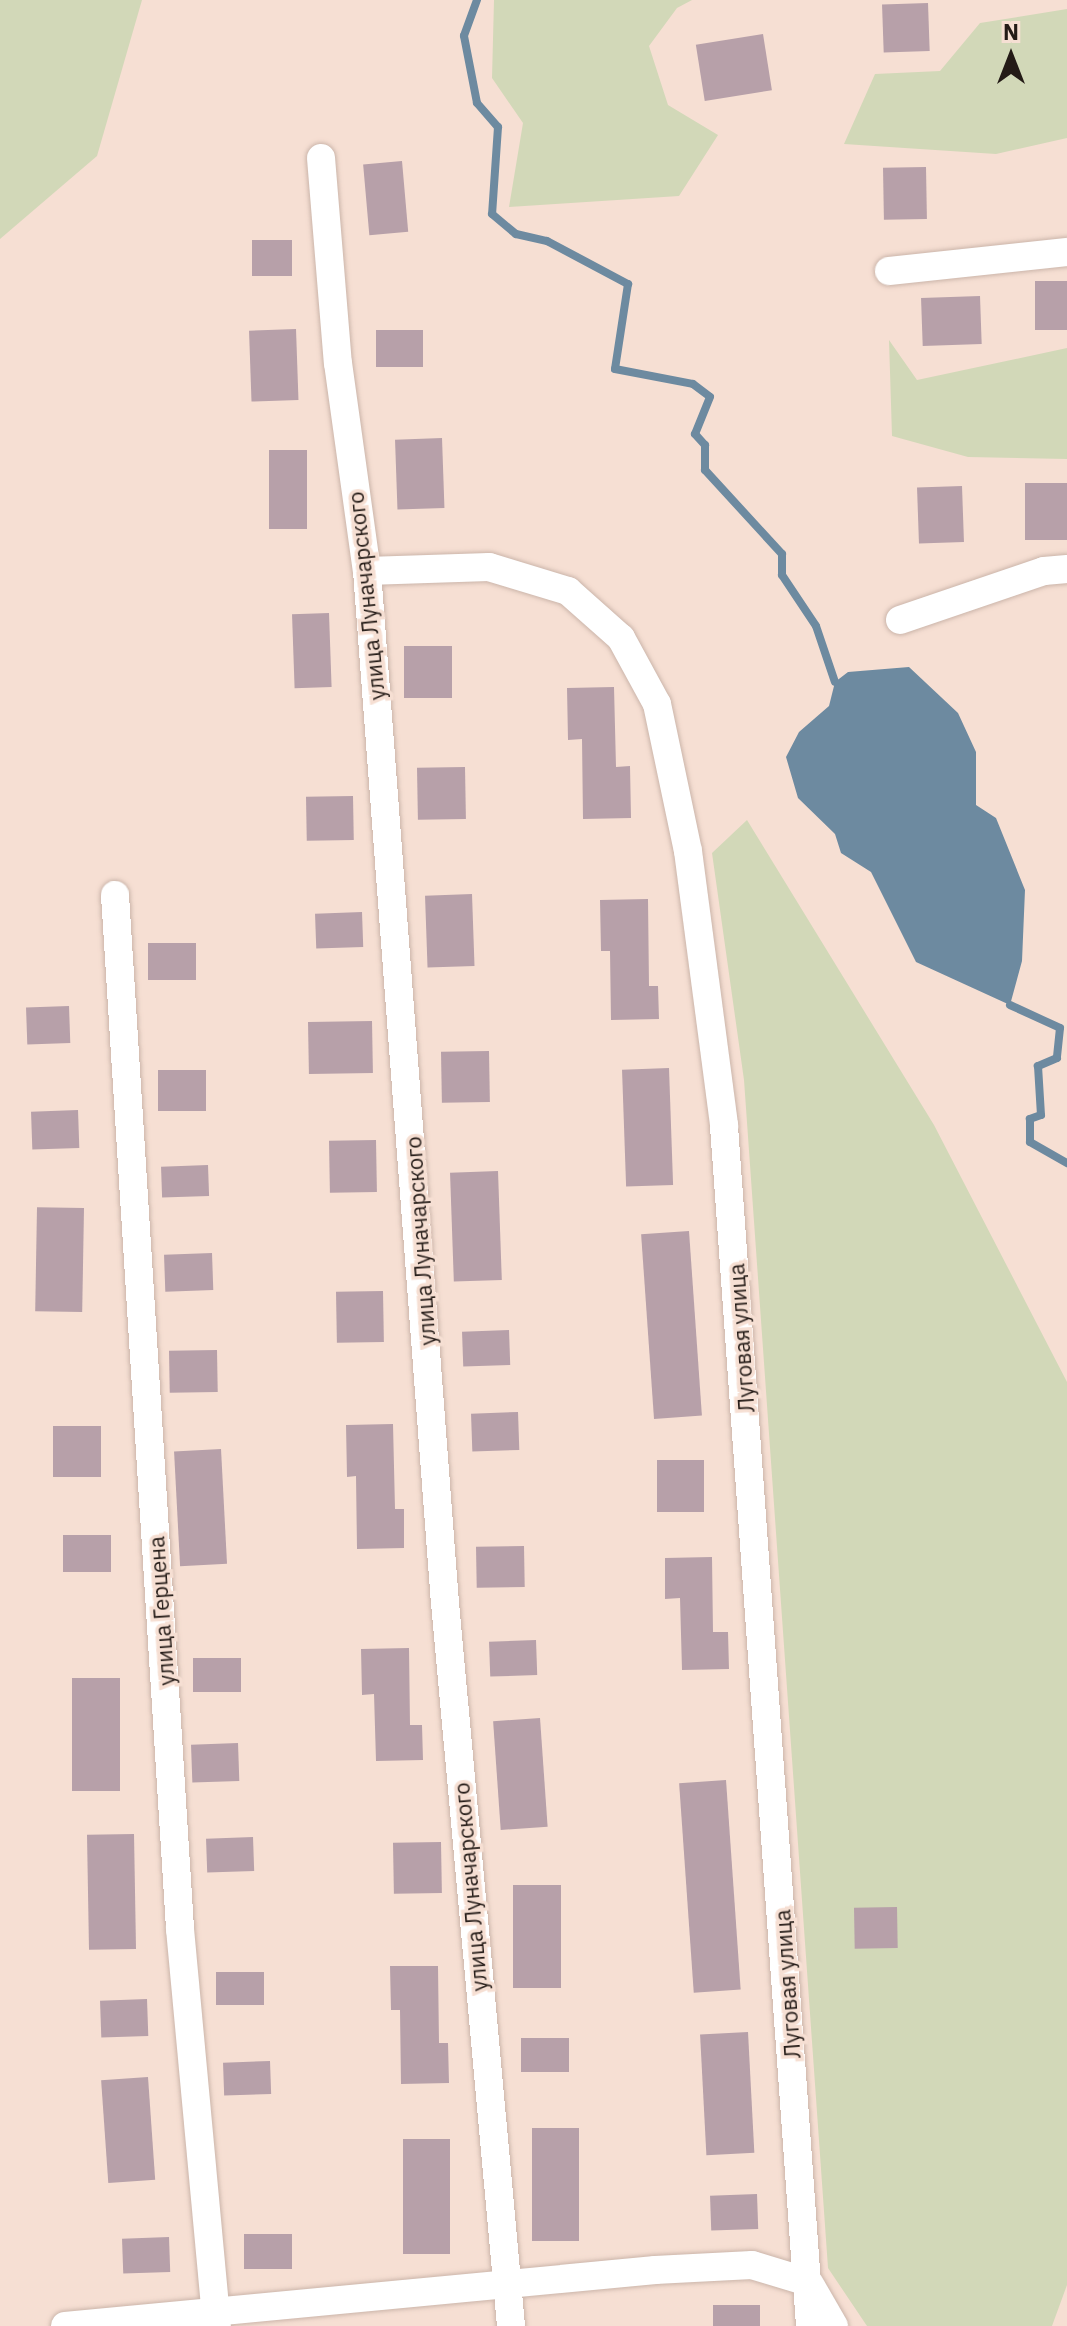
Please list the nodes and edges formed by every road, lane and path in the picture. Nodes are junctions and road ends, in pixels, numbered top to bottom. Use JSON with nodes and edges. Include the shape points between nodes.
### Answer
{"nodes":[{"id":1,"x":321,"y":158,"type":"dead end"},
{"id":2,"x":1067,"y":252,"type":"edge"},
{"id":3,"x":889,"y":271,"type":"dead end"},
{"id":4,"x":1067,"y":569,"type":"edge"},
{"id":5,"x":367,"y":571,"type":"junction"},
{"id":6,"x":900,"y":620,"type":"dead end"},
{"id":7,"x":115,"y":895,"type":"dead end"},
{"id":8,"x":808,"y":2282,"type":"junction"},
{"id":9,"x":508,"y":2289,"type":"junction"},
{"id":10,"x":216,"y":2317,"type":"edge"},
{"id":11,"x":65,"y":2326,"type":"edge"},
{"id":12,"x":511,"y":2326,"type":"edge"},
{"id":13,"x":810,"y":2326,"type":"edge"},
{"id":14,"x":834,"y":2326,"type":"edge"}],
"edges":[{"from":1,"to":5,"type":"street","name":"улица Луначарского","via":[[338,363]]},
{"from":2,"to":3,"type":"street"},
{"from":4,"to":6,"type":"street","via":[[1044,571]]},
{"from":5,"to":8,"type":"street","name":"Луговая улица","via":[[489,567],[568,591],[621,638],[657,704],[688,851],[724,1126]]},
{"from":5,"to":9,"type":"street","name":"улица Луначарского","via":[[445,1603]]},
{"from":7,"to":10,"type":"street","name":"улица Герцена","via":[[180,1929]]},
{"from":8,"to":9,"type":"street","via":[[752,2265]]},
{"from":8,"to":13,"type":"street","name":"Луговая улица"},
{"from":8,"to":14,"type":"street"},
{"from":9,"to":10,"type":"street"},
{"from":9,"to":12,"type":"street","name":"улица Луначарского"},
{"from":10,"to":11,"type":"street"}]}
